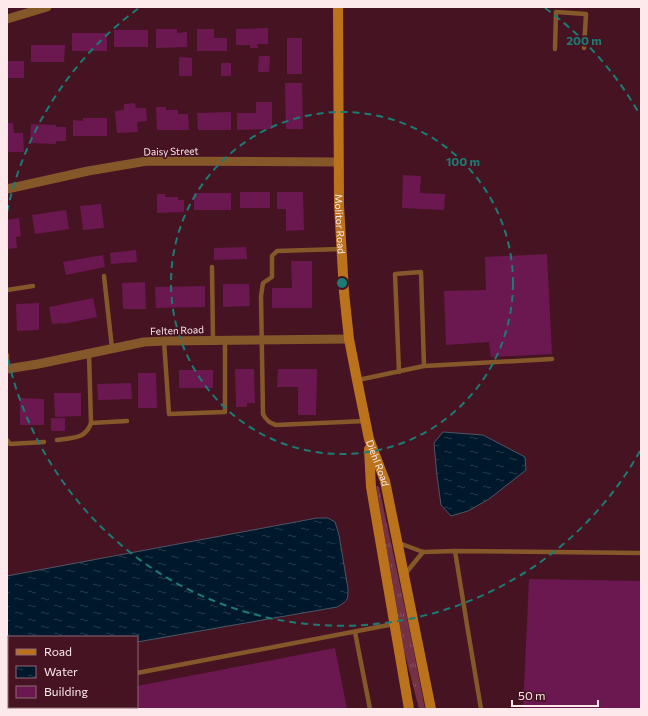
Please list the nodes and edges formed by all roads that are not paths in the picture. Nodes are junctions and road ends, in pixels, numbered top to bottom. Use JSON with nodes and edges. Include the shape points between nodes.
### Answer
{"nodes":[{"id":1,"x":47,"y":7,"type":"edge"},
{"id":2,"x":338,"y":7,"type":"edge"},
{"id":3,"x":569,"y":7,"type":"edge"},
{"id":4,"x":569,"y":13,"type":"junction"},
{"id":5,"x":7,"y":20,"type":"edge"},
{"id":6,"x":584,"y":48,"type":"dead end"},
{"id":7,"x":555,"y":49,"type":"dead end"},
{"id":8,"x":339,"y":162,"type":"junction"},
{"id":9,"x":7,"y":189,"type":"edge"},
{"id":10,"x":341,"y":249,"type":"junction"},
{"id":11,"x":212,"y":268,"type":"dead end"},
{"id":12,"x":104,"y":276,"type":"dead end"},
{"id":13,"x":33,"y":286,"type":"dead end"},
{"id":14,"x":7,"y":290,"type":"edge"},
{"id":15,"x":225,"y":339,"type":"junction"},
{"id":16,"x":262,"y":339,"type":"junction"},
{"id":17,"x":349,"y":339,"type":"junction"},
{"id":18,"x":164,"y":340,"type":"junction"},
{"id":19,"x":213,"y":340,"type":"junction"},
{"id":20,"x":112,"y":348,"type":"junction"},
{"id":21,"x":89,"y":354,"type":"junction"},
{"id":22,"x":7,"y":355,"type":"edge"},
{"id":23,"x":552,"y":359,"type":"dead end"},
{"id":24,"x":424,"y":366,"type":"junction"},
{"id":25,"x":7,"y":368,"type":"edge"},
{"id":26,"x":400,"y":372,"type":"junction"},
{"id":27,"x":357,"y":380,"type":"junction"},
{"id":28,"x":127,"y":421,"type":"dead end"},
{"id":29,"x":365,"y":421,"type":"junction"},
{"id":30,"x":91,"y":422,"type":"junction"},
{"id":31,"x":369,"y":439,"type":"junction"},
{"id":32,"x":7,"y":440,"type":"edge"},
{"id":33,"x":57,"y":440,"type":"dead end"},
{"id":34,"x":44,"y":442,"type":"dead end"},
{"id":35,"x":397,"y":542,"type":"junction"},
{"id":36,"x":455,"y":551,"type":"junction"},
{"id":37,"x":423,"y":552,"type":"junction"},
{"id":38,"x":641,"y":553,"type":"edge"},
{"id":39,"x":404,"y":576,"type":"junction"},
{"id":40,"x":394,"y":624,"type":"junction"},
{"id":41,"x":355,"y":632,"type":"junction"},
{"id":42,"x":138,"y":673,"type":"edge"},
{"id":43,"x":370,"y":709,"type":"edge"},
{"id":44,"x":409,"y":709,"type":"edge"},
{"id":45,"x":431,"y":709,"type":"edge"},
{"id":46,"x":481,"y":709,"type":"edge"}],
"edges":[{"from":1,"to":5,"type":"street"},
{"from":2,"to":8,"type":"street","name":"Molitor Road"},
{"from":3,"to":4,"type":"lane"},
{"from":4,"to":6,"type":"lane","via":[[586,14]]},
{"from":4,"to":7,"type":"lane","via":[[556,12]]},
{"from":8,"to":9,"type":"street","name":"Daisy Street","via":[[147,161]]},
{"from":8,"to":10,"type":"street","name":"Molitor Road"},
{"from":10,"to":16,"type":"lane","via":[[277,251],[272,256],[272,277],[263,283],[261,296]]},
{"from":10,"to":17,"type":"street","name":"Molitor Road"},
{"from":11,"to":19,"type":"lane"},
{"from":12,"to":20,"type":"lane"},
{"from":13,"to":14,"type":"lane"},
{"from":15,"to":16,"type":"street","name":"Felten Road"},
{"from":15,"to":18,"type":"lane","via":[[225,412],[169,414]]},
{"from":15,"to":19,"type":"street","name":"Felten Road"},
{"from":16,"to":17,"type":"street","name":"Felten Road"},
{"from":16,"to":29,"type":"lane","via":[[263,414],[270,423],[276,425]]},
{"from":17,"to":27,"type":"street","name":"Molitor Road"},
{"from":18,"to":19,"type":"street","name":"Felten Road"},
{"from":18,"to":20,"type":"street","name":"Felten Road"},
{"from":20,"to":21,"type":"street","name":"Felten Road"},
{"from":21,"to":25,"type":"street","name":"Felten Road"},
{"from":21,"to":30,"type":"lane"},
{"from":22,"to":25,"type":"lane"},
{"from":23,"to":24,"type":"lane"},
{"from":24,"to":26,"type":"lane"},
{"from":24,"to":26,"type":"lane","via":[[421,272],[395,274]]},
{"from":26,"to":27,"type":"lane"},
{"from":27,"to":29,"type":"street","name":"Molitor Road"},
{"from":28,"to":30,"type":"lane"},
{"from":29,"to":31,"type":"street","name":"Molitor Road"},
{"from":30,"to":33,"type":"lane","via":[[85,434]]},
{"from":31,"to":35,"type":"street","name":"Diehl Road","via":[[385,481]]},
{"from":31,"to":40,"type":"street","name":"Diehl Road","via":[[371,487]]},
{"from":32,"to":34,"type":"lane","via":[[10,444]]},
{"from":35,"to":37,"type":"lane"},
{"from":35,"to":39,"type":"street","name":"Diehl Road"},
{"from":36,"to":37,"type":"lane"},
{"from":36,"to":38,"type":"lane"},
{"from":36,"to":46,"type":"lane"},
{"from":37,"to":39,"type":"lane"},
{"from":39,"to":45,"type":"street","name":"Diehl Road"},
{"from":40,"to":41,"type":"lane"},
{"from":40,"to":44,"type":"street","name":"Diehl Road"},
{"from":41,"to":42,"type":"lane"},
{"from":41,"to":43,"type":"lane"}]}
